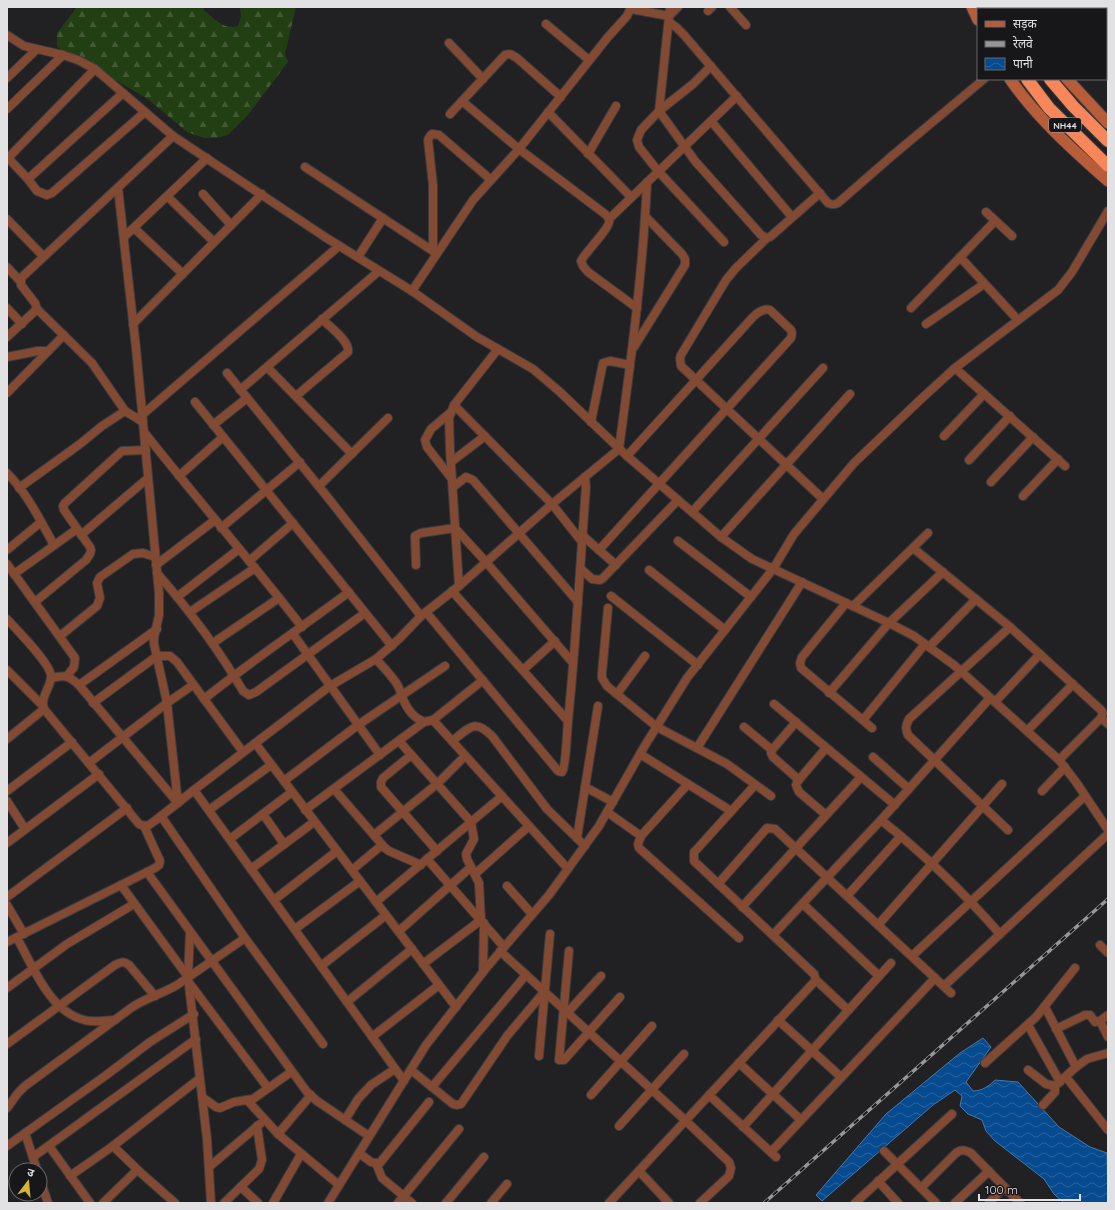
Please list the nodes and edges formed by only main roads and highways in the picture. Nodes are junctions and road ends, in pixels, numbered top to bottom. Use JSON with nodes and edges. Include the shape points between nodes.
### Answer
{"nodes":[{"id":1,"x":1028,"y":80,"type":"edge"},
{"id":2,"x":1051,"y":80,"type":"edge"},
{"id":3,"x":1108,"y":141,"type":"edge"},
{"id":4,"x":1108,"y":166,"type":"edge"}],
"edges":[{"from":1,"to":4,"type":"highway","number":"NH44","via":[[1049,108]]},
{"from":2,"to":3,"type":"highway","number":"NH44"}]}
